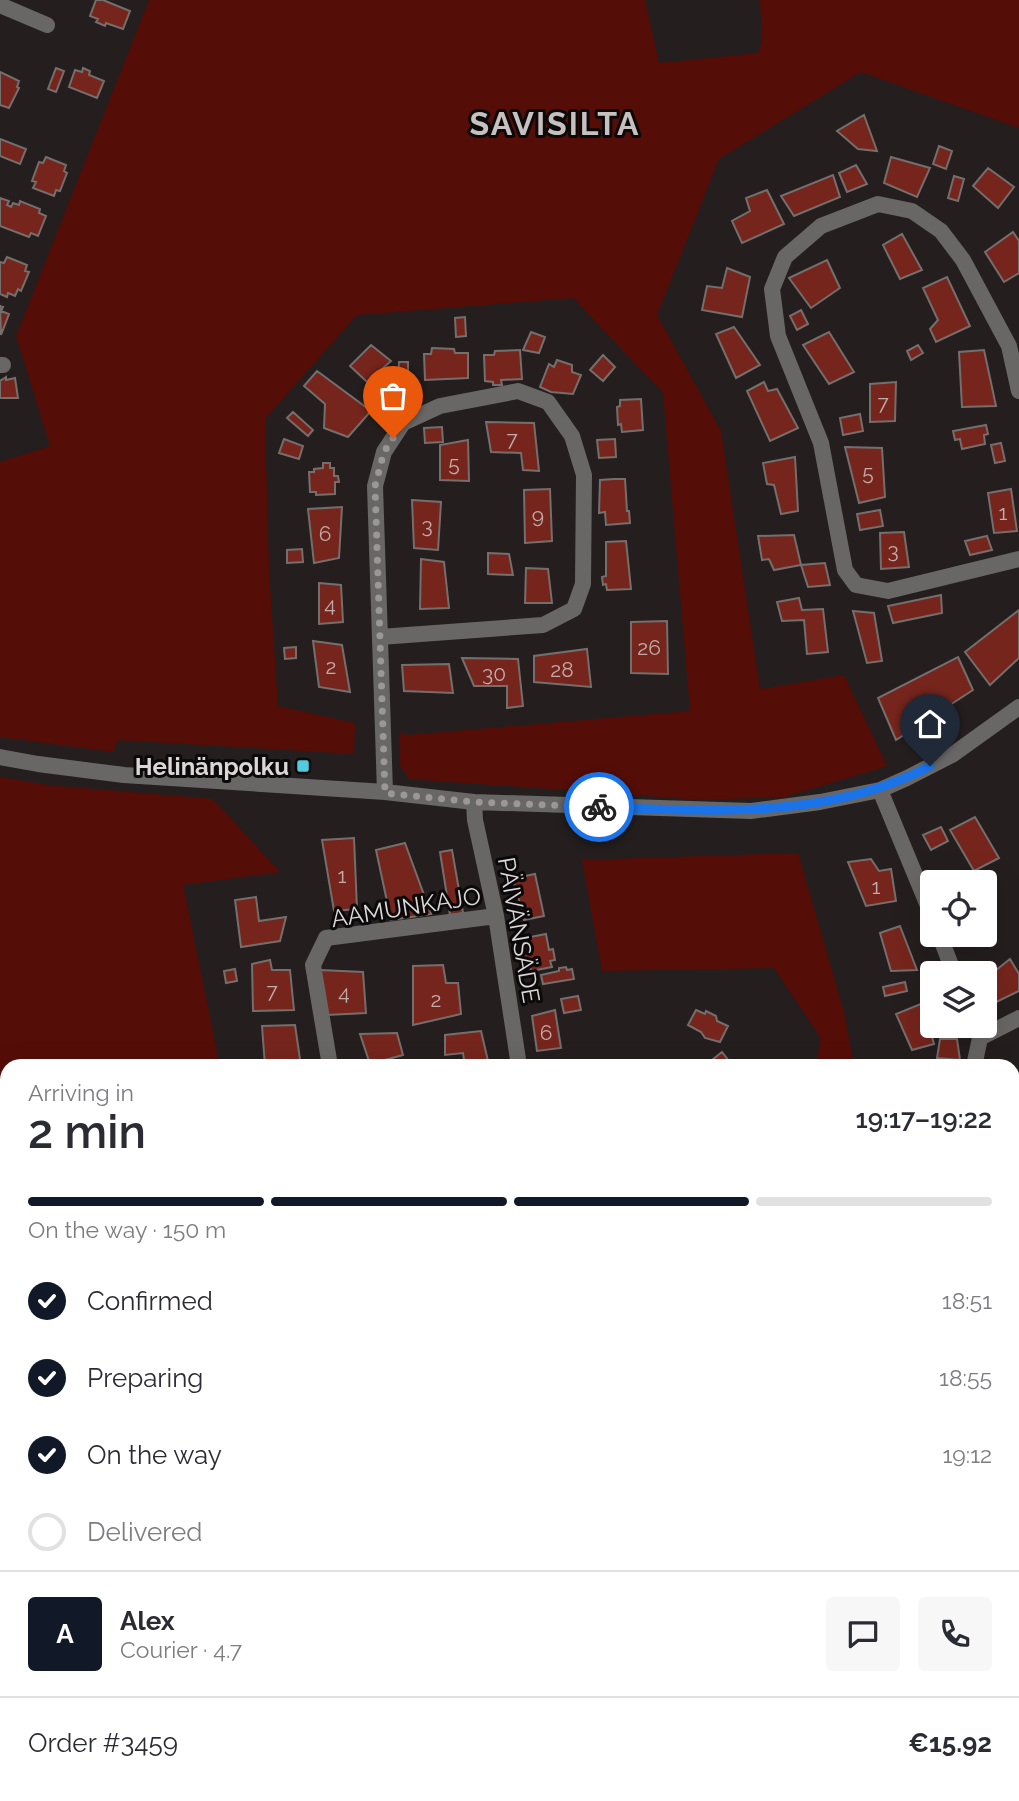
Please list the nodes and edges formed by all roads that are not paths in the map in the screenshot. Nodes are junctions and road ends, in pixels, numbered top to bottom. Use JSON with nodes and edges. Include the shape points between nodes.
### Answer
{"nodes":[{"id":1,"x":0,"y":5,"type":"edge"},
{"id":2,"x":47,"y":25,"type":"dead end"},
{"id":3,"x":1019,"y":391,"type":"edge"},
{"id":4,"x":1019,"y":559,"type":"edge"},
{"id":5,"x":380,"y":637,"type":"junction"},
{"id":6,"x":1019,"y":707,"type":"edge"},
{"id":7,"x":0,"y":757,"type":"edge"},
{"id":8,"x":880,"y":790,"type":"junction"},
{"id":9,"x":385,"y":793,"type":"junction"},
{"id":10,"x":474,"y":802,"type":"junction"},
{"id":11,"x":920,"y":887,"type":"edge"},
{"id":12,"x":496,"y":916,"type":"junction"},
{"id":13,"x":1019,"y":1018,"type":"edge"},
{"id":14,"x":997,"y":1025,"type":"edge"},
{"id":15,"x":976,"y":1038,"type":"edge"},
{"id":16,"x":329,"y":1059,"type":"edge"},
{"id":17,"x":518,"y":1059,"type":"edge"},
{"id":18,"x":975,"y":1059,"type":"edge"}],
"edges":[{"from":1,"to":2,"type":"street"},
{"from":3,"to":4,"type":"street","via":[[1009,345],[963,260],[941,231],[912,211],[878,204],[821,226],[785,257],[772,289],[778,336],[821,443],[845,570],[856,585],[888,591]]},
{"from":5,"to":5,"type":"street","via":[[543,625],[574,610],[583,584],[584,475],[572,436],[548,402],[518,391],[440,406],[403,424],[384,452],[375,486]]},
{"from":5,"to":9,"type":"street"},
{"from":6,"to":8,"type":"street","via":[[952,755]]},
{"from":7,"to":9,"type":"street","via":[[124,775]]},
{"from":8,"to":10,"type":"street","via":[[751,811]]},
{"from":8,"to":11,"type":"street"},
{"from":9,"to":10,"type":"street"},
{"from":10,"to":12,"type":"street","name":"PÄIVÄNSÄDE"},
{"from":12,"to":16,"type":"street","name":"AAMUNKAJO","via":[[326,937],[313,965]]},
{"from":12,"to":17,"type":"street","name":"PÄIVÄNSÄDE"},
{"from":13,"to":14,"type":"street"},
{"from":15,"to":18,"type":"street"}]}
